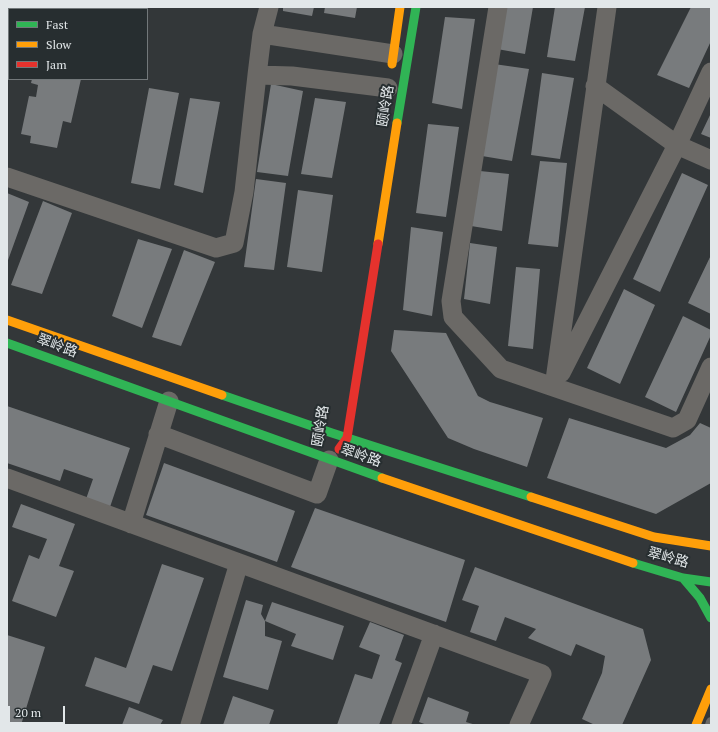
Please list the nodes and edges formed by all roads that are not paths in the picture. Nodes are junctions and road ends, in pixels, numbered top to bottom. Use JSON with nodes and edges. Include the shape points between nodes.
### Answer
{"nodes":[{"id":1,"x":269,"y":7,"type":"edge"},
{"id":2,"x":400,"y":7,"type":"edge"},
{"id":3,"x":416,"y":7,"type":"edge"},
{"id":4,"x":498,"y":7,"type":"edge"},
{"id":5,"x":607,"y":7,"type":"edge"},
{"id":6,"x":262,"y":34,"type":"junction"},
{"id":7,"x":393,"y":54,"type":"junction"},
{"id":8,"x":711,"y":72,"type":"edge"},
{"id":9,"x":257,"y":75,"type":"junction"},
{"id":10,"x":389,"y":85,"type":"joint"},
{"id":11,"x":595,"y":86,"type":"junction"},
{"id":12,"x":677,"y":145,"type":"junction"},
{"id":13,"x":711,"y":160,"type":"edge"},
{"id":14,"x":7,"y":177,"type":"edge"},
{"id":15,"x":7,"y":320,"type":"edge"},
{"id":16,"x":7,"y":343,"type":"edge"},
{"id":17,"x":711,"y":367,"type":"edge"},
{"id":18,"x":554,"y":387,"type":"junction"},
{"id":19,"x":169,"y":401,"type":"junction"},
{"id":20,"x":333,"y":430,"type":"junction"},
{"id":21,"x":158,"y":434,"type":"junction"},
{"id":22,"x":348,"y":438,"type":"junction"},
{"id":23,"x":329,"y":460,"type":"junction"},
{"id":24,"x":7,"y":478,"type":"edge"},
{"id":25,"x":131,"y":524,"type":"junction"},
{"id":26,"x":711,"y":546,"type":"edge"},
{"id":27,"x":239,"y":563,"type":"junction"},
{"id":28,"x":683,"y":578,"type":"junction"},
{"id":29,"x":711,"y":582,"type":"edge"},
{"id":30,"x":711,"y":618,"type":"edge"},
{"id":31,"x":434,"y":634,"type":"junction"},
{"id":32,"x":711,"y":689,"type":"edge"},
{"id":33,"x":711,"y":722,"type":"edge"},
{"id":34,"x":190,"y":725,"type":"edge"},
{"id":35,"x":401,"y":725,"type":"edge"},
{"id":36,"x":519,"y":725,"type":"edge"},
{"id":37,"x":696,"y":725,"type":"edge"},
{"id":38,"x":710,"y":725,"type":"edge"}],
"edges":[{"from":1,"to":6,"type":"street"},
{"from":2,"to":7,"type":"main road","name":"颐岭路"},
{"from":3,"to":22,"type":"main road","name":"颐岭路"},
{"from":4,"to":18,"type":"street","via":[[451,301],[453,317],[501,369]]},
{"from":5,"to":11,"type":"street"},
{"from":6,"to":7,"type":"street"},
{"from":6,"to":9,"type":"street"},
{"from":7,"to":10,"type":"main road","name":"颐岭路"},
{"from":8,"to":12,"type":"street"},
{"from":9,"to":10,"type":"street"},
{"from":9,"to":14,"type":"street","via":[[244,192],[234,243],[216,248]]},
{"from":11,"to":12,"type":"street"},
{"from":11,"to":18,"type":"street"},
{"from":12,"to":13,"type":"street"},
{"from":12,"to":18,"type":"street"},
{"from":15,"to":20,"type":"main road","name":"翠岭路"},
{"from":16,"to":19,"type":"main road","name":"翠岭路"},
{"from":17,"to":18,"type":"street","via":[[687,420],[673,428]]},
{"from":19,"to":21,"type":"street"},
{"from":19,"to":23,"type":"main road","name":"翠岭路"},
{"from":20,"to":22,"type":"main road","name":"翠岭路"},
{"from":20,"to":23,"type":"main road","name":"颐岭路"},
{"from":21,"to":23,"type":"street","via":[[317,494]]},
{"from":21,"to":25,"type":"street"},
{"from":22,"to":23,"type":"main road","name":"颐岭路"},
{"from":22,"to":26,"type":"main road","name":"翠岭路","via":[[654,537]]},
{"from":23,"to":28,"type":"main road","name":"翠岭路"},
{"from":24,"to":25,"type":"street"},
{"from":25,"to":27,"type":"street"},
{"from":27,"to":31,"type":"street"},
{"from":27,"to":34,"type":"street"},
{"from":28,"to":29,"type":"main road","name":"翠岭路"},
{"from":28,"to":30,"type":"main road","via":[[700,598]]},
{"from":31,"to":35,"type":"street"},
{"from":31,"to":36,"type":"street","via":[[542,674]]},
{"from":32,"to":37,"type":"main road"},
{"from":33,"to":38,"type":"lane"}]}
